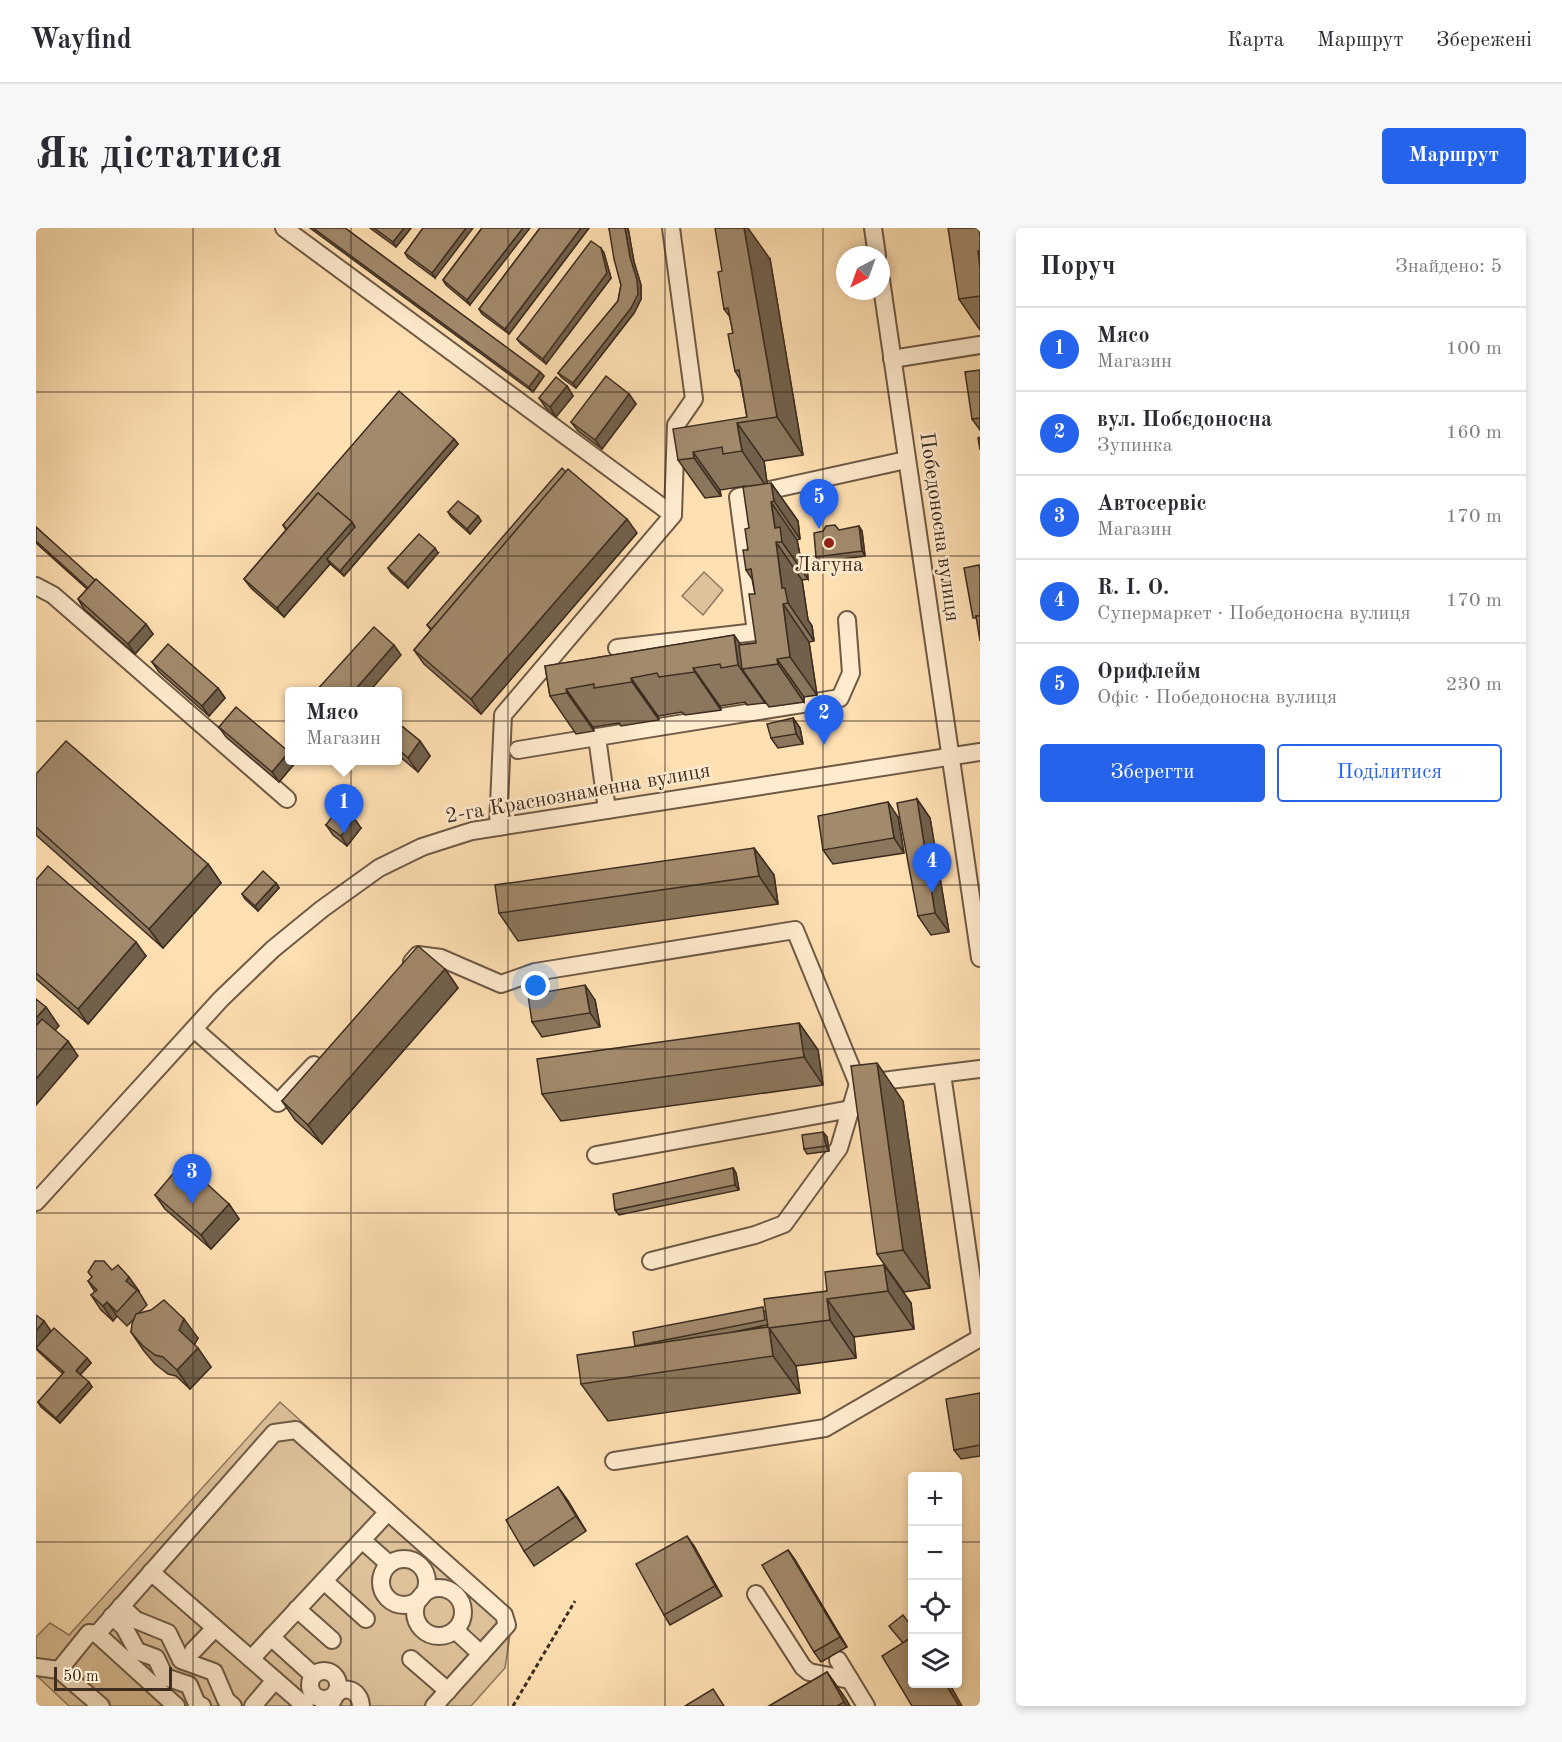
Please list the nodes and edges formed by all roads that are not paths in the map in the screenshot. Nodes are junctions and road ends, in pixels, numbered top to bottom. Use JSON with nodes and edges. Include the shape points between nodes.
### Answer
{"nodes":[{"id":1,"x":284,"y":228,"type":"edge"},
{"id":2,"x":675,"y":228,"type":"edge"},
{"id":3,"x":873,"y":228,"type":"edge"},
{"id":4,"x":876,"y":246,"type":"edge"},
{"id":5,"x":884,"y":300,"type":"edge"},
{"id":6,"x":980,"y":345,"type":"edge"},
{"id":7,"x":892,"y":359,"type":"junction"},
{"id":8,"x":906,"y":460,"type":"junction"},
{"id":9,"x":673,"y":515,"type":"junction"},
{"id":10,"x":36,"y":586,"type":"edge"},
{"id":11,"x":847,"y":620,"type":"dead end"},
{"id":12,"x":617,"y":648,"type":"dead end"},
{"id":13,"x":597,"y":738,"type":"junction"},
{"id":14,"x":518,"y":750,"type":"dead end"},
{"id":15,"x":980,"y":752,"type":"edge"},
{"id":16,"x":950,"y":756,"type":"junction"},
{"id":17,"x":287,"y":799,"type":"dead end"},
{"id":18,"x":607,"y":810,"type":"junction"},
{"id":19,"x":498,"y":827,"type":"junction"},
{"id":20,"x":980,"y":958,"type":"edge"},
{"id":21,"x":402,"y":972,"type":"edge"},
{"id":22,"x":194,"y":1029,"type":"junction"},
{"id":23,"x":328,"y":1051,"type":"edge"},
{"id":24,"x":980,"y":1069,"type":"edge"},
{"id":25,"x":942,"y":1074,"type":"junction"},
{"id":26,"x":855,"y":1096,"type":"junction"},
{"id":27,"x":861,"y":1130,"type":"edge"},
{"id":28,"x":596,"y":1155,"type":"dead end"},
{"id":29,"x":36,"y":1202,"type":"edge"},
{"id":30,"x":651,"y":1261,"type":"dead end"},
{"id":31,"x":980,"y":1337,"type":"edge"},
{"id":32,"x":614,"y":1461,"type":"dead end"},
{"id":33,"x":388,"y":1512,"type":"junction"},
{"id":34,"x":362,"y":1540,"type":"junction"},
{"id":35,"x":389,"y":1564,"type":"junction"},
{"id":36,"x":151,"y":1572,"type":"junction"},
{"id":37,"x":324,"y":1581,"type":"junction"},
{"id":38,"x":756,"y":1594,"type":"dead end"},
{"id":39,"x":420,"y":1599,"type":"junction"},
{"id":40,"x":297,"y":1609,"type":"junction"},
{"id":41,"x":117,"y":1611,"type":"junction"},
{"id":42,"x":366,"y":1619,"type":"dead end"},
{"id":43,"x":216,"y":1628,"type":"junction"},
{"id":44,"x":455,"y":1630,"type":"junction"},
{"id":45,"x":97,"y":1634,"type":"junction"},
{"id":46,"x":271,"y":1637,"type":"junction"},
{"id":47,"x":332,"y":1640,"type":"dead end"},
{"id":48,"x":193,"y":1651,"type":"dead end"},
{"id":49,"x":481,"y":1654,"type":"junction"},
{"id":50,"x":251,"y":1659,"type":"junction"},
{"id":51,"x":411,"y":1659,"type":"dead end"},
{"id":52,"x":838,"y":1660,"type":"dead end"},
{"id":53,"x":36,"y":1667,"type":"edge"},
{"id":54,"x":59,"y":1670,"type":"junction"},
{"id":55,"x":275,"y":1680,"type":"junction"},
{"id":56,"x":850,"y":1680,"type":"junction"},
{"id":57,"x":448,"y":1691,"type":"junction"},
{"id":58,"x":333,"y":1701,"type":"edge"},
{"id":59,"x":101,"y":1706,"type":"edge"},
{"id":60,"x":176,"y":1706,"type":"edge"},
{"id":61,"x":202,"y":1706,"type":"edge"},
{"id":62,"x":233,"y":1706,"type":"edge"},
{"id":63,"x":253,"y":1706,"type":"edge"},
{"id":64,"x":305,"y":1706,"type":"edge"},
{"id":65,"x":361,"y":1706,"type":"edge"},
{"id":66,"x":434,"y":1706,"type":"edge"},
{"id":67,"x":866,"y":1706,"type":"edge"}],
"edges":[{"from":1,"to":9,"type":"street"},
{"from":2,"to":9,"type":"street","via":[[694,399],[676,426]]},
{"from":3,"to":4,"type":"street"},
{"from":5,"to":7,"type":"street","name":"Победоносна вулиця"},
{"from":6,"to":7,"type":"street"},
{"from":7,"to":8,"type":"street","name":"Победоносна вулиця"},
{"from":8,"to":12,"type":"street","via":[[738,497],[756,632]]},
{"from":8,"to":16,"type":"street","name":"Победоносна вулиця"},
{"from":9,"to":19,"type":"street","via":[[503,715]]},
{"from":10,"to":17,"type":"street","via":[[53,595]]},
{"from":11,"to":13,"type":"street","via":[[851,674],[840,698]]},
{"from":13,"to":14,"type":"street"},
{"from":13,"to":18,"type":"street"},
{"from":15,"to":16,"type":"street","name":"2-га Краснознаменна вулиця"},
{"from":16,"to":18,"type":"street","name":"2-га Краснознаменна вулиця"},
{"from":16,"to":20,"type":"street","name":"Победоносна вулиця"},
{"from":18,"to":19,"type":"street","name":"2-га Краснознаменна вулиця"},
{"from":19,"to":22,"type":"street","name":"2-га Краснознаменна вулиця","via":[[422,847],[379,868],[273,949]]},
{"from":21,"to":26,"type":"street","via":[[418,955],[441,958],[501,984],[535,972],[795,930]]},
{"from":22,"to":23,"type":"street","via":[[278,1103]]},
{"from":22,"to":29,"type":"street","name":"2-га Краснознаменна вулиця"},
{"from":24,"to":25,"type":"street"},
{"from":25,"to":26,"type":"street"},
{"from":25,"to":31,"type":"street"},
{"from":26,"to":27,"type":"street"},
{"from":26,"to":28,"type":"street"},
{"from":26,"to":30,"type":"street","via":[[839,1148],[784,1224]]},
{"from":31,"to":32,"type":"street","via":[[825,1428]]},
{"from":33,"to":34,"type":"street"},
{"from":33,"to":36,"type":"street","via":[[296,1430],[274,1433]]},
{"from":33,"to":49,"type":"street","via":[[504,1615],[507,1625]]},
{"from":34,"to":35,"type":"street"},
{"from":34,"to":37,"type":"street"},
{"from":35,"to":39,"type":"street","via":[[404,1558],[424,1570],[427,1585]]},
{"from":35,"to":39,"type":"street","via":[[381,1585],[387,1598],[407,1605]]},
{"from":36,"to":41,"type":"street"},
{"from":36,"to":43,"type":"street"},
{"from":37,"to":40,"type":"street"},
{"from":37,"to":42,"type":"street"},
{"from":38,"to":56,"type":"street","via":[[803,1667],[809,1672]]},
{"from":39,"to":44,"type":"street","via":[[415,1613],[426,1633],[441,1636]]},
{"from":39,"to":44,"type":"street","via":[[432,1589],[455,1594],[463,1608]]},
{"from":40,"to":46,"type":"street"},
{"from":40,"to":47,"type":"street"},
{"from":41,"to":45,"type":"street"},
{"from":41,"to":61,"type":"street","via":[[137,1651],[156,1658],[165,1677],[189,1685],[197,1704]]},
{"from":41,"to":62,"type":"street","via":[[168,1633],[181,1660],[214,1672],[226,1700]]},
{"from":43,"to":48,"type":"street"},
{"from":43,"to":50,"type":"street"},
{"from":44,"to":49,"type":"street"},
{"from":45,"to":54,"type":"street","via":[[89,1633]]},
{"from":45,"to":60,"type":"street"},
{"from":46,"to":50,"type":"street"},
{"from":46,"to":58,"type":"street","via":[[313,1675],[321,1671],[334,1674],[338,1687]]},
{"from":49,"to":57,"type":"street"},
{"from":50,"to":55,"type":"street"},
{"from":51,"to":57,"type":"street"},
{"from":52,"to":56,"type":"street"},
{"from":53,"to":54,"type":"street"},
{"from":54,"to":59,"type":"street"},
{"from":55,"to":63,"type":"street"},
{"from":55,"to":64,"type":"street"},
{"from":56,"to":67,"type":"street"},
{"from":57,"to":66,"type":"street"},
{"from":58,"to":65,"type":"street","via":[[342,1690],[352,1690],[359,1696]]}]}
